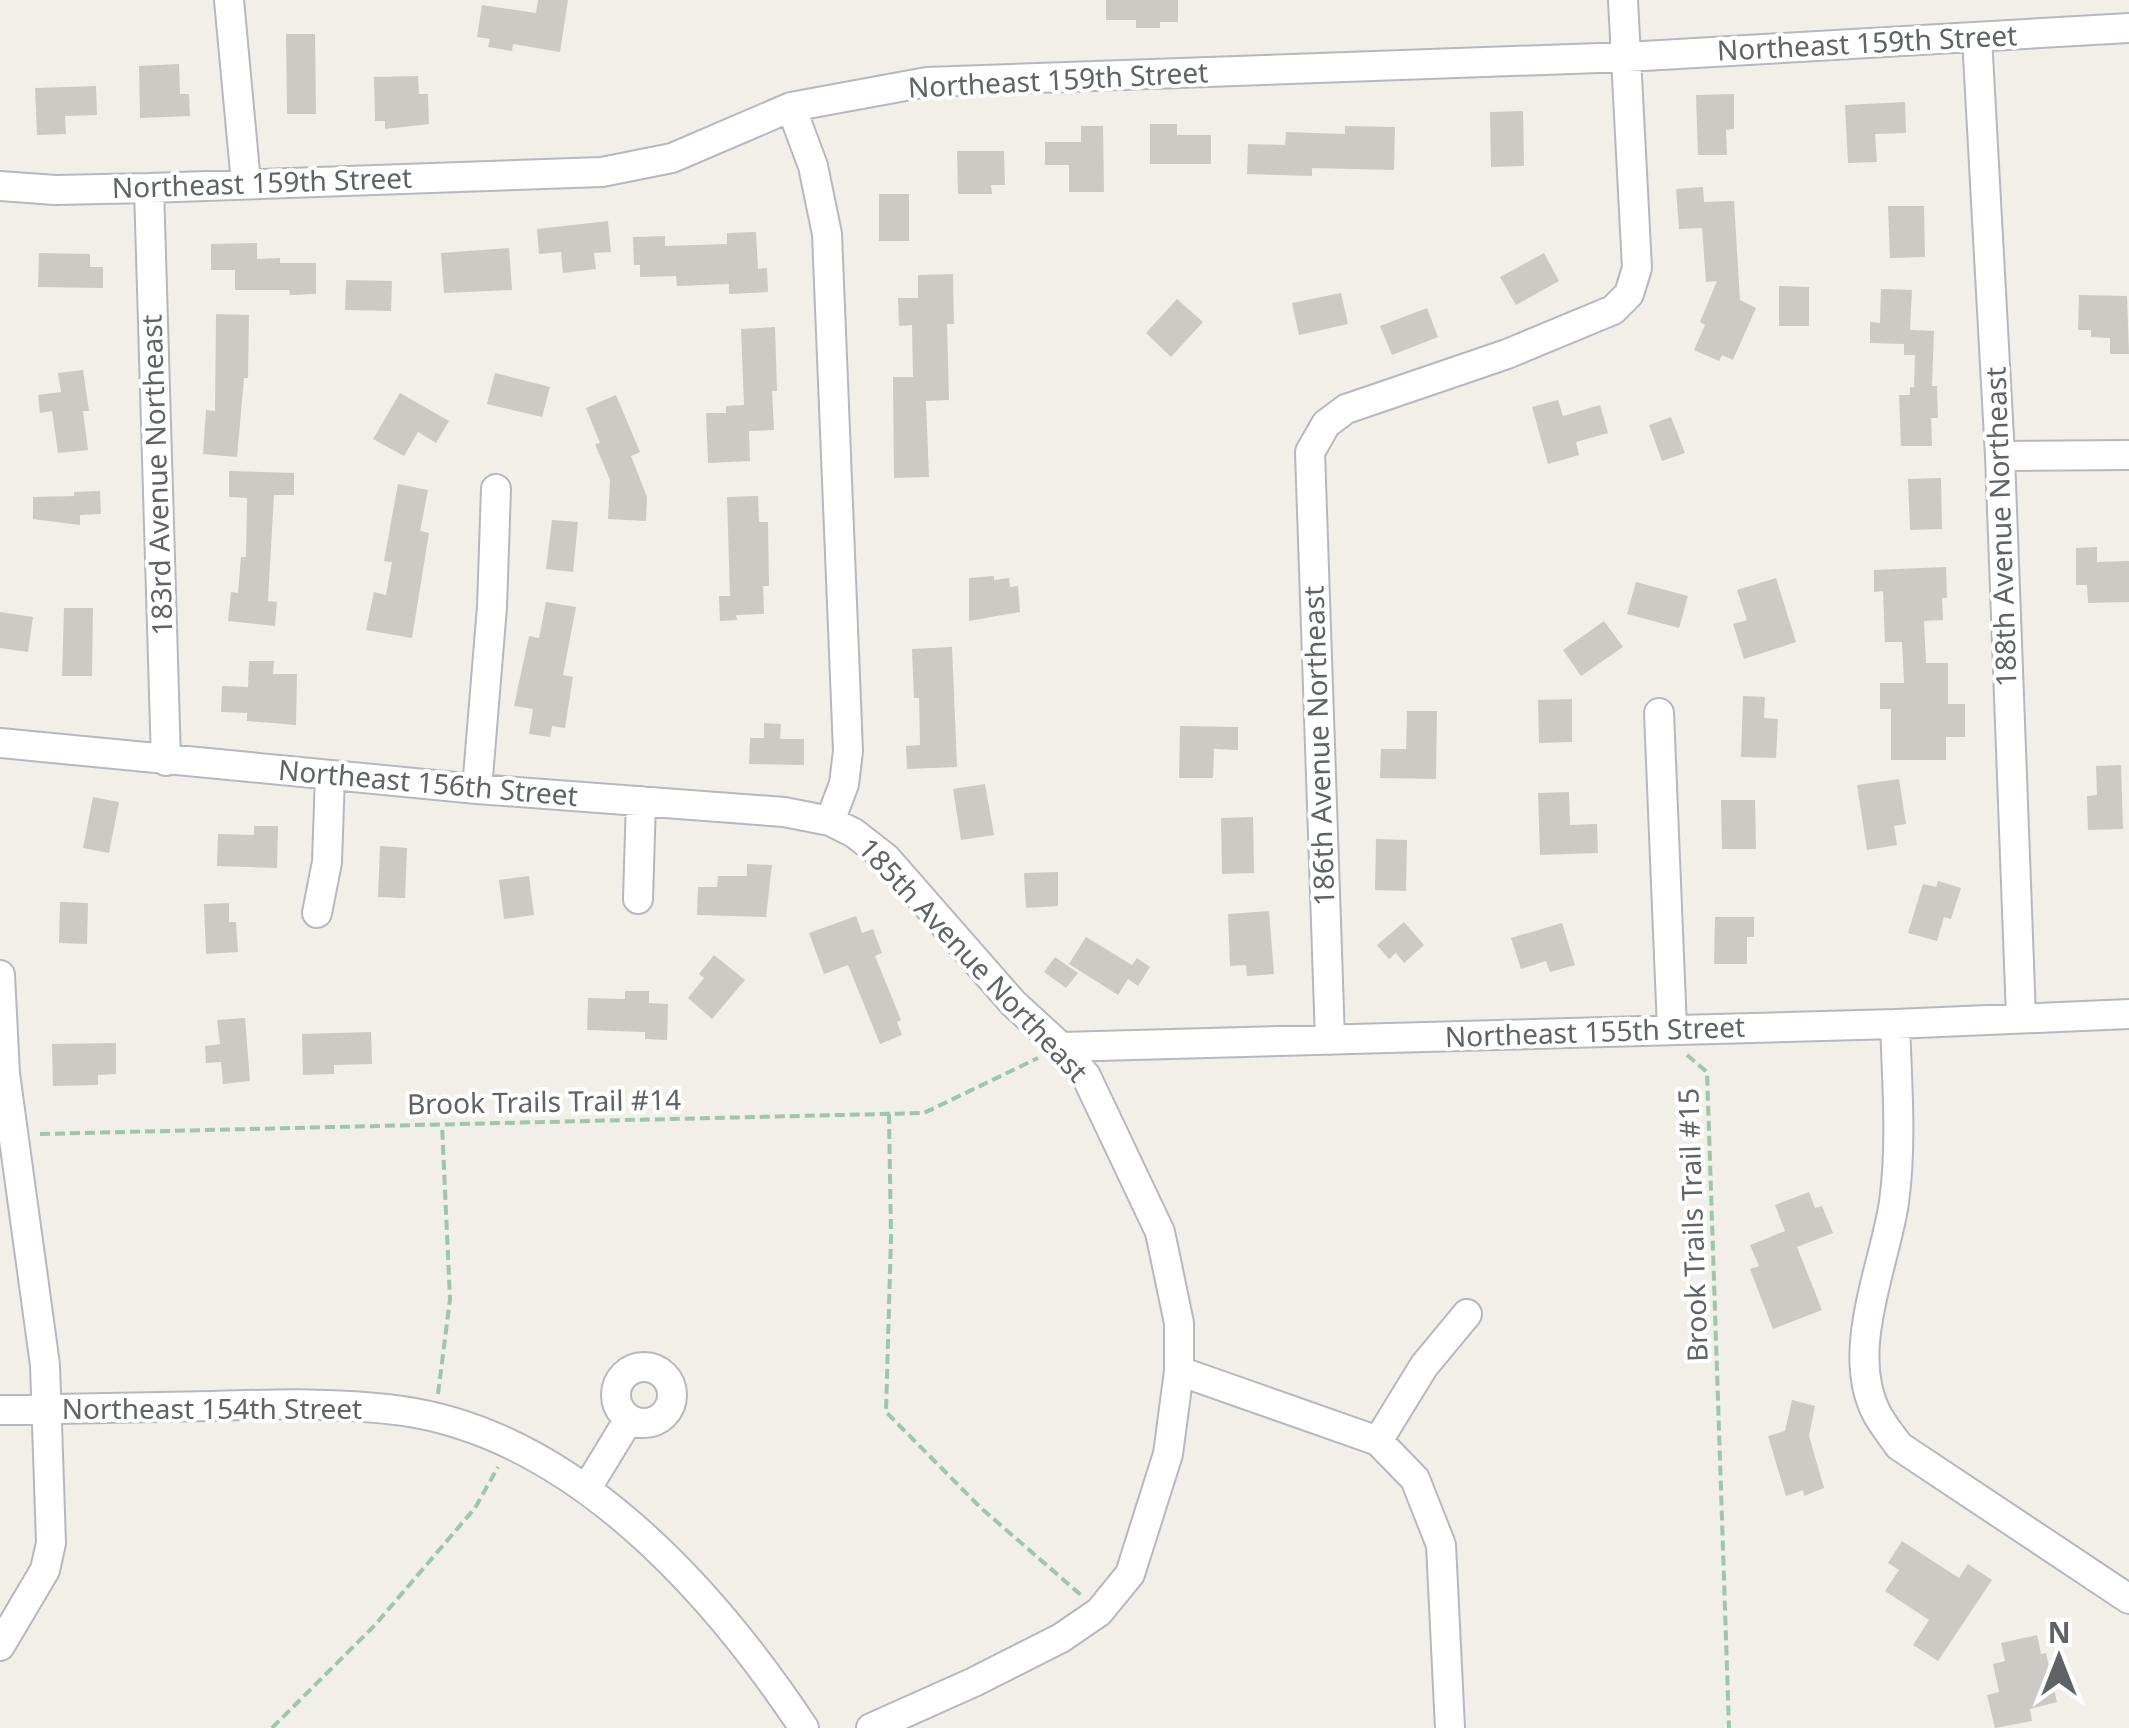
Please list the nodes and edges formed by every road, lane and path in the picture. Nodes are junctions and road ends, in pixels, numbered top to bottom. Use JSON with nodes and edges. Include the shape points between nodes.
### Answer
{"nodes":[{"id":1,"x":230,"y":0,"type":"edge"},
{"id":2,"x":1623,"y":0,"type":"edge"},
{"id":3,"x":2129,"y":28,"type":"edge"},
{"id":4,"x":1977,"y":37,"type":"junction"},
{"id":5,"x":1626,"y":56,"type":"junction"},
{"id":6,"x":791,"y":107,"type":"junction"},
{"id":7,"x":246,"y":182,"type":"junction"},
{"id":8,"x":0,"y":186,"type":"edge"},
{"id":9,"x":149,"y":188,"type":"junction"},
{"id":10,"x":2129,"y":454,"type":"edge"},
{"id":11,"x":2000,"y":456,"type":"junction"},
{"id":12,"x":496,"y":489,"type":"dead end"},
{"id":13,"x":1659,"y":713,"type":"dead end"},
{"id":14,"x":0,"y":743,"type":"edge"},
{"id":15,"x":166,"y":761,"type":"junction"},
{"id":16,"x":330,"y":775,"type":"junction"},
{"id":17,"x":477,"y":789,"type":"junction"},
{"id":18,"x":642,"y":801,"type":"junction"},
{"id":19,"x":842,"y":827,"type":"junction"},
{"id":20,"x":638,"y":899,"type":"dead end"},
{"id":21,"x":318,"y":912,"type":"dead end"},
{"id":22,"x":0,"y":975,"type":"edge"},
{"id":23,"x":2129,"y":1014,"type":"edge"},
{"id":24,"x":2020,"y":1018,"type":"junction"},
{"id":25,"x":1895,"y":1024,"type":"junction"},
{"id":26,"x":1330,"y":1040,"type":"junction"},
{"id":27,"x":1672,"y":1041,"type":"junction"},
{"id":28,"x":1062,"y":1047,"type":"junction"},
{"id":29,"x":889,"y":1114,"type":"junction"},
{"id":30,"x":442,"y":1124,"type":"junction"},
{"id":31,"x":13,"y":1134,"type":"junction"},
{"id":32,"x":1466,"y":1314,"type":"dead end"},
{"id":33,"x":1179,"y":1370,"type":"junction"},
{"id":34,"x":0,"y":1410,"type":"edge"},
{"id":35,"x":48,"y":1410,"type":"junction"},
{"id":36,"x":434,"y":1419,"type":"junction"},
{"id":37,"x":629,"y":1419,"type":"dead end"},
{"id":38,"x":1378,"y":1441,"type":"junction"},
{"id":39,"x":510,"y":1445,"type":"junction"},
{"id":40,"x":587,"y":1488,"type":"junction"},
{"id":41,"x":2129,"y":1599,"type":"edge"},
{"id":42,"x":1099,"y":1612,"type":"junction"},
{"id":43,"x":0,"y":1646,"type":"edge"},
{"id":44,"x":272,"y":1728,"type":"edge"},
{"id":45,"x":804,"y":1728,"type":"edge"},
{"id":46,"x":871,"y":1728,"type":"edge"},
{"id":47,"x":1450,"y":1728,"type":"edge"},
{"id":48,"x":1729,"y":1728,"type":"edge"}],
"edges":[{"from":1,"to":7,"type":"street"},
{"from":2,"to":5,"type":"street"},
{"from":3,"to":4,"type":"street","name":"Northeast 159th Street"},
{"from":4,"to":5,"type":"street","name":"Northeast 159th Street"},
{"from":4,"to":11,"type":"street","name":"188th Avenue Northeast"},
{"from":5,"to":6,"type":"street","name":"Northeast 159th Street","via":[[927,82]]},
{"from":5,"to":26,"type":"street","name":"186th Avenue Northeast","via":[[1637,268],[1629,294],[1613,310],[1507,354],[1346,409],[1326,424],[1310,452]]},
{"from":6,"to":7,"type":"street","name":"Northeast 159th Street","via":[[672,158],[602,172]]},
{"from":6,"to":19,"type":"street","via":[[813,166],[827,234],[848,750]]},
{"from":7,"to":9,"type":"street","name":"Northeast 159th Street"},
{"from":8,"to":9,"type":"street","name":"Northeast 159th Street"},
{"from":9,"to":15,"type":"street","name":"183rd Avenue Northeast"},
{"from":10,"to":11,"type":"street"},
{"from":11,"to":24,"type":"street","name":"188th Avenue Northeast"},
{"from":12,"to":17,"type":"street"},
{"from":13,"to":27,"type":"street"},
{"from":14,"to":15,"type":"street","name":"Northeast 156th Street"},
{"from":15,"to":16,"type":"street","name":"Northeast 156th Street"},
{"from":16,"to":17,"type":"street","name":"Northeast 156th Street"},
{"from":16,"to":21,"type":"street"},
{"from":17,"to":18,"type":"street","name":"Northeast 156th Street"},
{"from":18,"to":19,"type":"street","name":"Northeast 156th Street","via":[[784,812]]},
{"from":18,"to":20,"type":"street"},
{"from":19,"to":28,"type":"street","name":"185th Avenue Northeast","via":[[886,858],[1013,1004]]},
{"from":22,"to":31,"type":"street"},
{"from":23,"to":24,"type":"street","name":"Northeast 155th Street"},
{"from":24,"to":25,"type":"street","name":"Northeast 155th Street"},
{"from":25,"to":27,"type":"street","name":"Northeast 155th Street"},
{"from":25,"to":41,"type":"street","via":[[1894,1202],[1865,1353],[1876,1412],[1899,1446]]},
{"from":26,"to":27,"type":"street","name":"Northeast 155th Street"},
{"from":26,"to":28,"type":"street","name":"Northeast 155th Street"},
{"from":27,"to":48,"type":"path","name":"Brook Trails Trail #15","via":[[1708,1072]]},
{"from":28,"to":29,"type":"path","name":"Brook Trails Trail #14","via":[[924,1113]]},
{"from":28,"to":33,"type":"street","name":"185th Avenue Northeast","via":[[1086,1076],[1160,1232],[1179,1323]]},
{"from":29,"to":30,"type":"path","name":"Brook Trails Trail #14"},
{"from":29,"to":42,"type":"path","via":[[886,1412]]},
{"from":30,"to":31,"type":"path","name":"Brook Trails Trail #14"},
{"from":30,"to":36,"type":"path","via":[[450,1300]]},
{"from":31,"to":35,"type":"street"},
{"from":32,"to":38,"type":"street"},
{"from":33,"to":38,"type":"street"},
{"from":33,"to":42,"type":"street","name":"185th Avenue Northeast","via":[[1168,1454],[1144,1538],[1130,1574]]},
{"from":34,"to":35,"type":"street","name":"Northeast 154th Street"},
{"from":35,"to":36,"type":"street","name":"Northeast 154th Street","via":[[314,1404]]},
{"from":35,"to":43,"type":"street","via":[[52,1543],[45,1570]]},
{"from":36,"to":39,"type":"street","name":"Northeast 154th Street"},
{"from":37,"to":40,"type":"street"},
{"from":38,"to":47,"type":"street","via":[[1416,1479],[1441,1545]]},
{"from":39,"to":40,"type":"street","name":"Northeast 154th Street"},
{"from":39,"to":44,"type":"path","via":[[474,1508],[375,1624]]},
{"from":40,"to":45,"type":"street","name":"Northeast 154th Street","via":[[676,1568]]},
{"from":42,"to":46,"type":"street","name":"185th Avenue Northeast","via":[[1062,1638]]}]}
